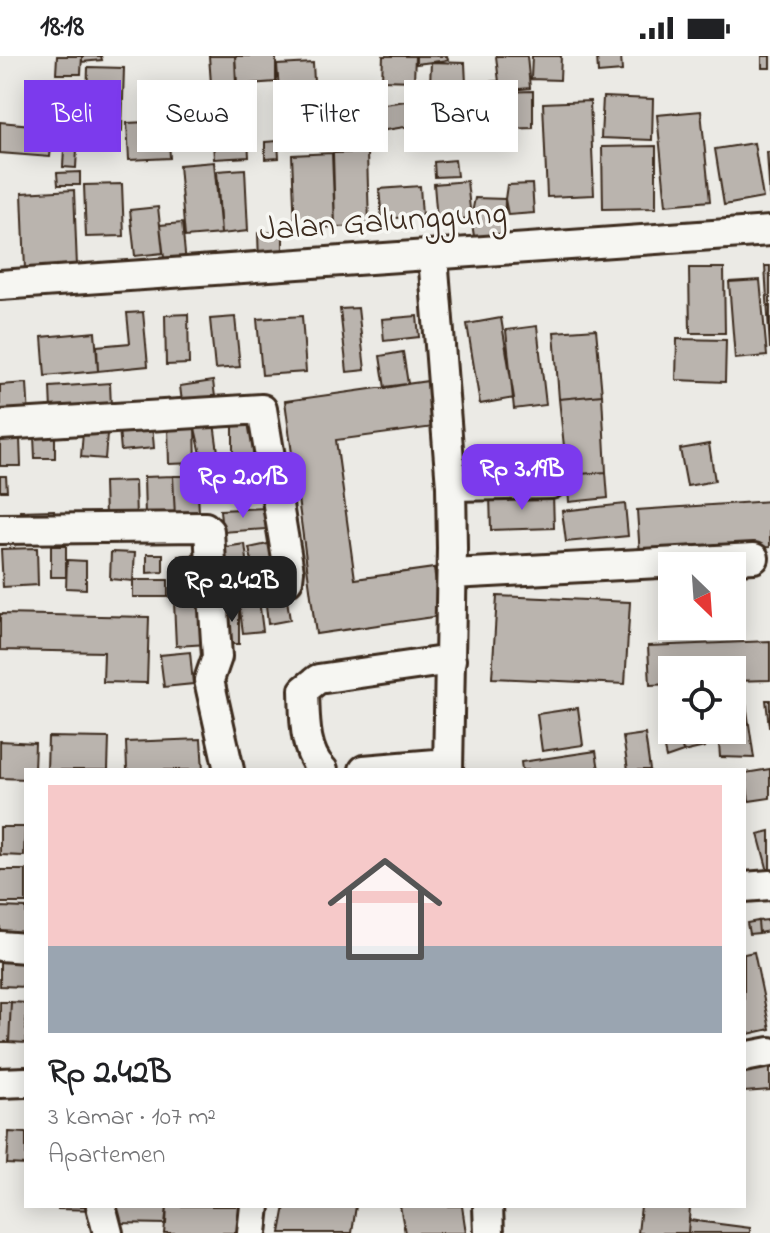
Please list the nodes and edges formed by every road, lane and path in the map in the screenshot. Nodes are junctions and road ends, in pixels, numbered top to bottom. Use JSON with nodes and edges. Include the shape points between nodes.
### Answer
{"nodes":[{"id":1,"x":770,"y":231,"type":"edge"},
{"id":2,"x":433,"y":256,"type":"junction"},
{"id":3,"x":0,"y":285,"type":"edge"},
{"id":4,"x":0,"y":425,"type":"edge"},
{"id":5,"x":551,"y":484,"type":"dead end"},
{"id":6,"x":451,"y":486,"type":"junction"},
{"id":7,"x":0,"y":529,"type":"edge"},
{"id":8,"x":754,"y":558,"type":"dead end"},
{"id":9,"x":452,"y":574,"type":"junction"},
{"id":10,"x":213,"y":590,"type":"junction"},
{"id":11,"x":451,"y":660,"type":"junction"},
{"id":12,"x":448,"y":767,"type":"edge"},
{"id":13,"x":229,"y":768,"type":"edge"},
{"id":14,"x":321,"y":768,"type":"edge"},
{"id":15,"x":420,"y":768,"type":"edge"},
{"id":16,"x":746,"y":885,"type":"edge"},
{"id":17,"x":770,"y":885,"type":"edge"},
{"id":18,"x":0,"y":946,"type":"edge"},
{"id":19,"x":24,"y":948,"type":"edge"},
{"id":20,"x":770,"y":1052,"type":"edge"},
{"id":21,"x":746,"y":1057,"type":"edge"},
{"id":22,"x":24,"y":1082,"type":"edge"},
{"id":23,"x":0,"y":1083,"type":"edge"},
{"id":24,"x":102,"y":1208,"type":"edge"},
{"id":25,"x":255,"y":1208,"type":"edge"},
{"id":26,"x":488,"y":1208,"type":"edge"},
{"id":27,"x":108,"y":1233,"type":"edge"},
{"id":28,"x":252,"y":1233,"type":"edge"},
{"id":29,"x":489,"y":1233,"type":"edge"}],
"edges":[{"from":1,"to":2,"type":"street","name":"Jalan Galunggung"},
{"from":2,"to":3,"type":"street","name":"Jalan Galunggung"},
{"from":2,"to":6,"type":"street"},
{"from":4,"to":10,"type":"street","via":[[262,409],[288,580]]},
{"from":5,"to":6,"type":"street"},
{"from":6,"to":9,"type":"street"},
{"from":7,"to":10,"type":"street","via":[[205,527]]},
{"from":8,"to":9,"type":"street"},
{"from":9,"to":11,"type":"street"},
{"from":10,"to":13,"type":"street","via":[[217,657],[209,680]]},
{"from":11,"to":12,"type":"street"},
{"from":11,"to":14,"type":"street","via":[[318,679],[304,690],[314,761]]},
{"from":12,"to":15,"type":"street"},
{"from":16,"to":17,"type":"street"},
{"from":18,"to":19,"type":"street"},
{"from":20,"to":21,"type":"street"},
{"from":22,"to":23,"type":"street"},
{"from":24,"to":27,"type":"street"},
{"from":25,"to":28,"type":"street"},
{"from":26,"to":29,"type":"street"}]}
